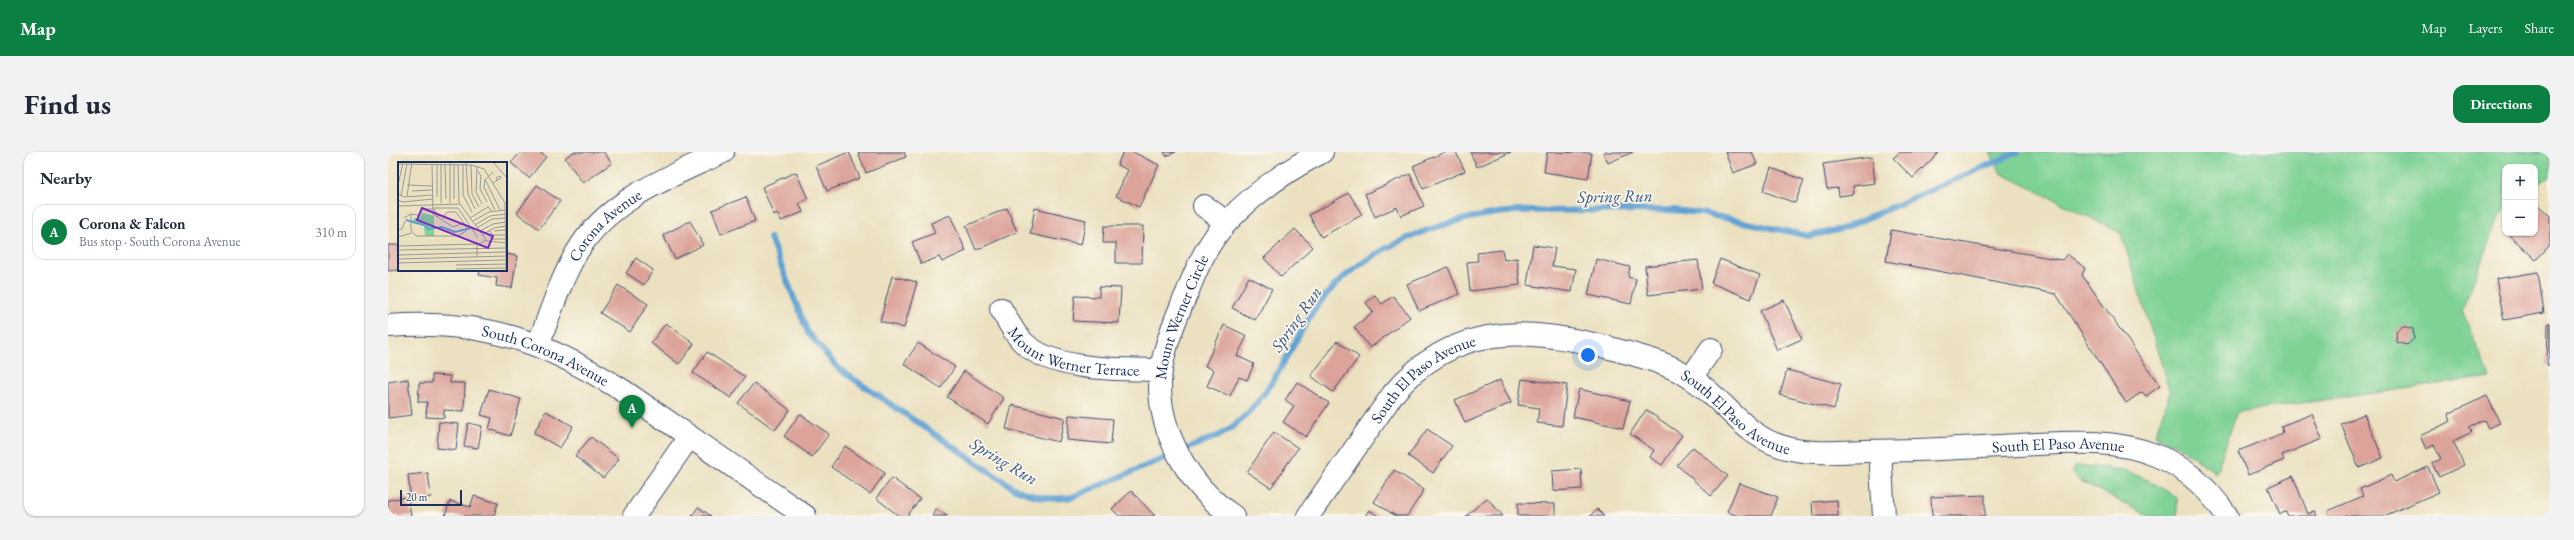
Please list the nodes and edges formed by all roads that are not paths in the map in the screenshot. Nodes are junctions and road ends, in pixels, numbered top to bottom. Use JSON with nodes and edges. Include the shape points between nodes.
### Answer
{"nodes":[{"id":1,"x":723,"y":152,"type":"edge"},
{"id":2,"x":1322,"y":152,"type":"edge"},
{"id":3,"x":1204,"y":206,"type":"dead end"},
{"id":4,"x":1226,"y":222,"type":"junction"},
{"id":5,"x":1001,"y":309,"type":"dead end"},
{"id":6,"x":388,"y":326,"type":"edge"},
{"id":7,"x":538,"y":345,"type":"junction"},
{"id":8,"x":1711,"y":349,"type":"dead end"},
{"id":9,"x":1161,"y":370,"type":"junction"},
{"id":10,"x":1692,"y":378,"type":"junction"},
{"id":11,"x":689,"y":437,"type":"junction"},
{"id":12,"x":1880,"y":451,"type":"junction"},
{"id":13,"x":634,"y":516,"type":"edge"},
{"id":14,"x":805,"y":516,"type":"edge"},
{"id":15,"x":1232,"y":516,"type":"edge"},
{"id":16,"x":1308,"y":516,"type":"edge"},
{"id":17,"x":1884,"y":516,"type":"edge"},
{"id":18,"x":2227,"y":516,"type":"edge"}],
"edges":[{"from":1,"to":7,"type":"street","name":"Corona Avenue","via":[[638,193],[613,210],[592,230],[566,272]]},
{"from":2,"to":4,"type":"street","name":"Mount Werner Circle","via":[[1275,180]]},
{"from":3,"to":4,"type":"street"},
{"from":4,"to":9,"type":"street","name":"Mount Werner Circle","via":[[1208,247],[1193,277],[1175,319]]},
{"from":5,"to":9,"type":"street","name":"Mount Werner Terrace","via":[[1022,342],[1041,355],[1060,362],[1085,366]]},
{"from":6,"to":7,"type":"street","name":"South Corona Avenue","via":[[476,327],[508,334]]},
{"from":7,"to":11,"type":"street","name":"South Corona Avenue","via":[[593,372]]},
{"from":8,"to":10,"type":"street"},
{"from":9,"to":15,"type":"street","name":"Mount Werner Circle","via":[[1161,394],[1171,440],[1183,464],[1217,506]]},
{"from":10,"to":12,"type":"street","name":"South El Paso Avenue","via":[[1747,430],[1769,442],[1814,452]]},
{"from":10,"to":16,"type":"street","name":"South El Paso Avenue","via":[[1655,360],[1554,335],[1520,333],[1468,341],[1427,360],[1407,376]]},
{"from":11,"to":13,"type":"street"},
{"from":11,"to":14,"type":"street","name":"South Corona Avenue"},
{"from":12,"to":17,"type":"street"},
{"from":12,"to":18,"type":"street","name":"South El Paso Avenue","via":[[2071,442],[2108,443],[2136,448],[2178,466],[2198,480]]}]}
